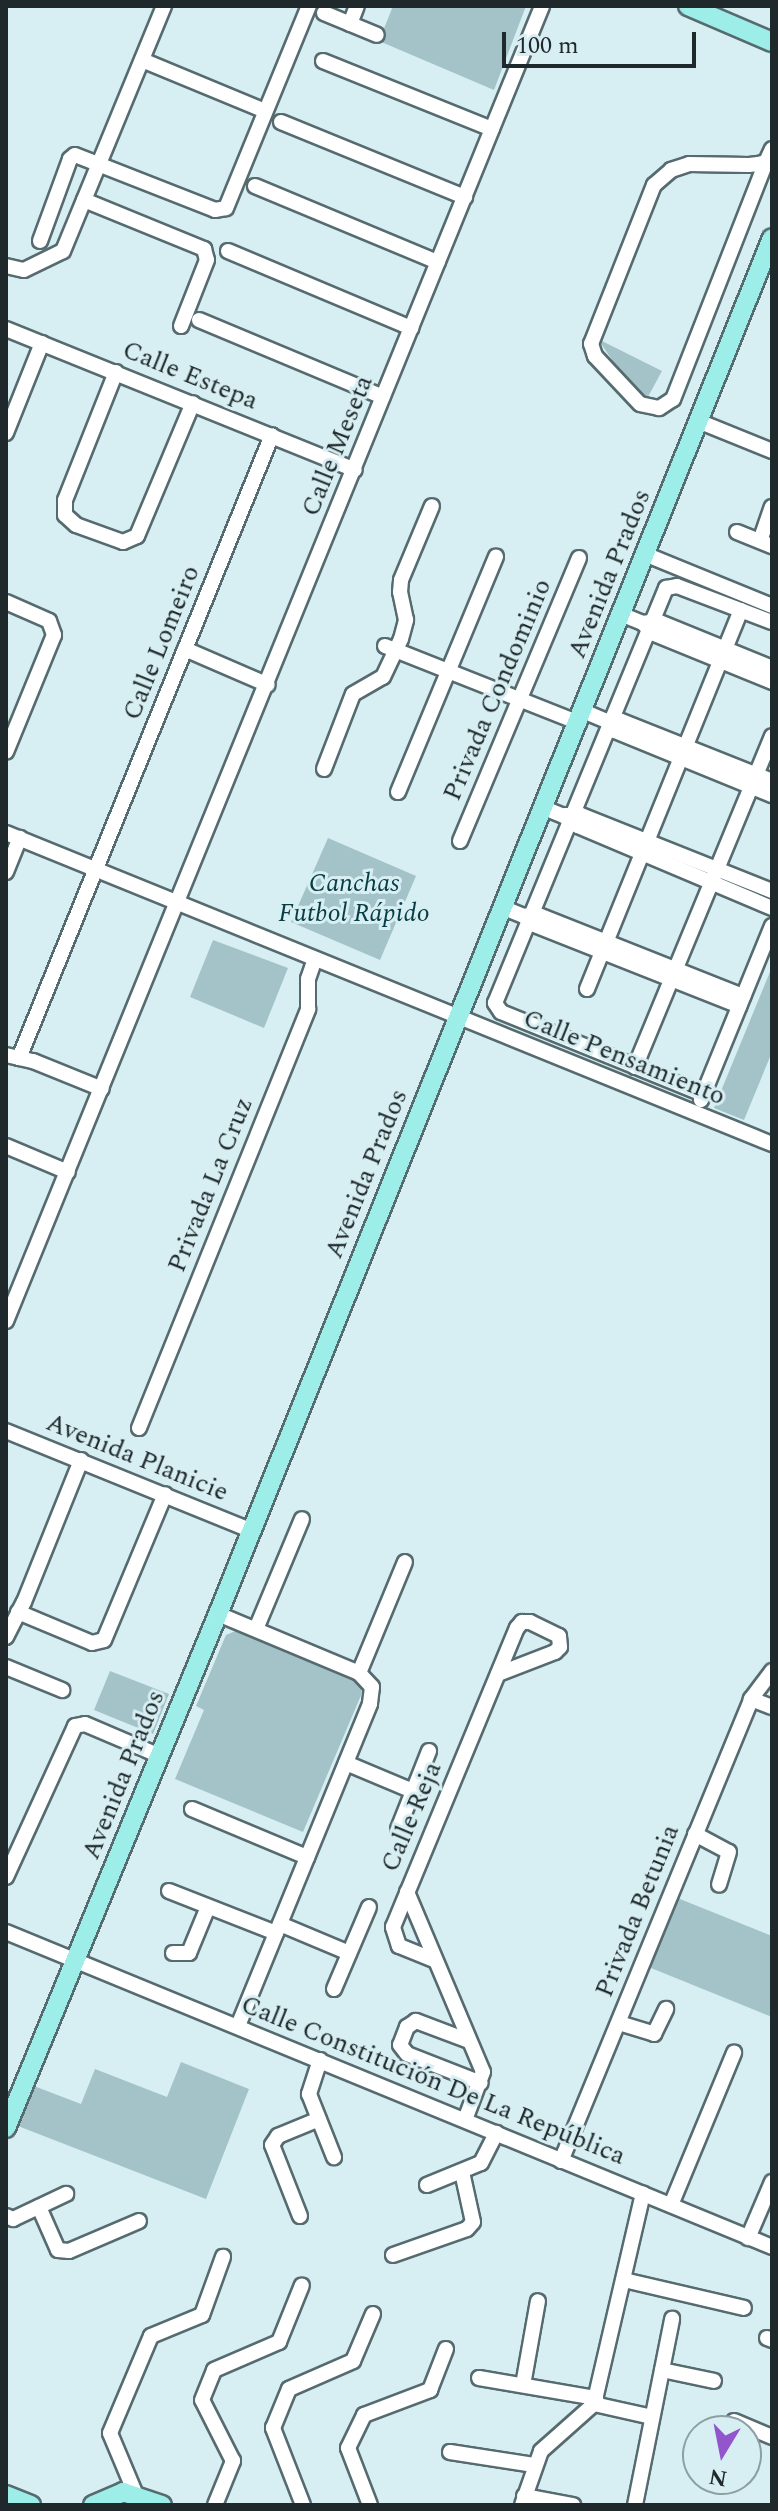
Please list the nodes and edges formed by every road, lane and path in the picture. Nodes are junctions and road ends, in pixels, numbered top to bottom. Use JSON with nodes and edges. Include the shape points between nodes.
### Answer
{"nodes":[{"id":1,"x":164,"y":6,"type":"edge"},
{"id":2,"x":357,"y":6,"type":"edge"},
{"id":3,"x":542,"y":6,"type":"edge"},
{"id":4,"x":688,"y":6,"type":"edge"},
{"id":5,"x":303,"y":8,"type":"edge"},
{"id":6,"x":324,"y":13,"type":"dead end"},
{"id":7,"x":350,"y":24,"type":"junction"},
{"id":8,"x":377,"y":35,"type":"dead end"},
{"id":9,"x":772,"y":42,"type":"edge"},
{"id":10,"x":142,"y":60,"type":"junction"},
{"id":11,"x":323,"y":61,"type":"dead end"},
{"id":12,"x":265,"y":111,"type":"junction"},
{"id":13,"x":281,"y":122,"type":"dead end"},
{"id":14,"x":492,"y":129,"type":"junction"},
{"id":15,"x":770,"y":157,"type":"edge"},
{"id":16,"x":99,"y":163,"type":"junction"},
{"id":17,"x":255,"y":186,"type":"dead end"},
{"id":18,"x":465,"y":197,"type":"junction"},
{"id":19,"x":84,"y":200,"type":"junction"},
{"id":20,"x":772,"y":238,"type":"edge"},
{"id":21,"x":40,"y":241,"type":"dead end"},
{"id":22,"x":228,"y":251,"type":"dead end"},
{"id":23,"x":438,"y":262,"type":"junction"},
{"id":24,"x":6,"y":266,"type":"edge"},
{"id":25,"x":199,"y":320,"type":"dead end"},
{"id":26,"x":181,"y":326,"type":"dead end"},
{"id":27,"x":411,"y":328,"type":"junction"},
{"id":28,"x":6,"y":329,"type":"edge"},
{"id":29,"x":42,"y":343,"type":"junction"},
{"id":30,"x":116,"y":372,"type":"junction"},
{"id":31,"x":383,"y":397,"type":"junction"},
{"id":32,"x":193,"y":403,"type":"junction"},
{"id":33,"x":698,"y":421,"type":"junction"},
{"id":34,"x":6,"y":433,"type":"edge"},
{"id":35,"x":272,"y":435,"type":"junction"},
{"id":36,"x":772,"y":451,"type":"edge"},
{"id":37,"x":355,"y":470,"type":"junction"},
{"id":38,"x":432,"y":506,"type":"dead end"},
{"id":39,"x":772,"y":507,"type":"edge"},
{"id":40,"x":737,"y":532,"type":"dead end"},
{"id":41,"x":766,"y":543,"type":"edge"},
{"id":42,"x":647,"y":555,"type":"junction"},
{"id":43,"x":496,"y":557,"type":"dead end"},
{"id":44,"x":579,"y":558,"type":"dead end"},
{"id":45,"x":6,"y":602,"type":"edge"},
{"id":46,"x":772,"y":606,"type":"edge"},
{"id":47,"x":741,"y":610,"type":"junction"},
{"id":48,"x":623,"y":615,"type":"junction"},
{"id":49,"x":772,"y":622,"type":"edge"},
{"id":50,"x":647,"y":625,"type":"junction"},
{"id":51,"x":390,"y":648,"type":"junction"},
{"id":52,"x":185,"y":649,"type":"junction"},
{"id":53,"x":724,"y":656,"type":"junction"},
{"id":54,"x":772,"y":668,"type":"edge"},
{"id":55,"x":448,"y":671,"type":"junction"},
{"id":56,"x":772,"y":682,"type":"edge"},
{"id":57,"x":268,"y":685,"type":"junction"},
{"id":58,"x":519,"y":699,"type":"junction"},
{"id":59,"x":581,"y":717,"type":"junction"},
{"id":60,"x":609,"y":722,"type":"junction"},
{"id":61,"x":772,"y":736,"type":"edge"},
{"id":62,"x":6,"y":752,"type":"edge"},
{"id":63,"x":684,"y":753,"type":"junction"},
{"id":64,"x":324,"y":769,"type":"dead end"},
{"id":65,"x":753,"y":780,"type":"junction"},
{"id":66,"x":772,"y":781,"type":"edge"},
{"id":67,"x":398,"y":792,"type":"dead end"},
{"id":68,"x":772,"y":795,"type":"edge"},
{"id":69,"x":544,"y":808,"type":"junction"},
{"id":70,"x":569,"y":817,"type":"junction"},
{"id":71,"x":13,"y":836,"type":"edge"},
{"id":72,"x":460,"y":841,"type":"dead end"},
{"id":73,"x":645,"y":847,"type":"junction"},
{"id":74,"x":96,"y":868,"type":"junction"},
{"id":75,"x":6,"y":872,"type":"edge"},
{"id":76,"x":715,"y":876,"type":"junction"},
{"id":77,"x":772,"y":891,"type":"edge"},
{"id":78,"x":178,"y":903,"type":"junction"},
{"id":79,"x":504,"y":908,"type":"junction"},
{"id":80,"x":772,"y":908,"type":"edge"},
{"id":81,"x":527,"y":917,"type":"junction"},
{"id":82,"x":772,"y":926,"type":"edge"},
{"id":83,"x":604,"y":947,"type":"junction"},
{"id":84,"x":315,"y":959,"type":"junction"},
{"id":85,"x":674,"y":975,"type":"junction"},
{"id":86,"x":587,"y":989,"type":"dead end"},
{"id":87,"x":741,"y":1001,"type":"junction"},
{"id":88,"x":458,"y":1018,"type":"junction"},
{"id":89,"x":13,"y":1056,"type":"edge"},
{"id":90,"x":635,"y":1067,"type":"junction"},
{"id":91,"x":102,"y":1089,"type":"junction"},
{"id":92,"x":703,"y":1094,"type":"junction"},
{"id":93,"x":695,"y":1112,"type":"junction"},
{"id":94,"x":772,"y":1144,"type":"edge"},
{"id":95,"x":6,"y":1146,"type":"edge"},
{"id":96,"x":68,"y":1172,"type":"junction"},
{"id":97,"x":6,"y":1321,"type":"edge"},
{"id":98,"x":139,"y":1428,"type":"dead end"},
{"id":99,"x":6,"y":1431,"type":"edge"},
{"id":100,"x":81,"y":1460,"type":"junction"},
{"id":101,"x":165,"y":1494,"type":"junction"},
{"id":102,"x":302,"y":1519,"type":"dead end"},
{"id":103,"x":250,"y":1530,"type":"junction"},
{"id":104,"x":405,"y":1562,"type":"dead end"},
{"id":105,"x":18,"y":1612,"type":"junction"},
{"id":106,"x":218,"y":1614,"type":"junction"},
{"id":107,"x":256,"y":1629,"type":"junction"},
{"id":108,"x":6,"y":1637,"type":"edge"},
{"id":109,"x":6,"y":1667,"type":"edge"},
{"id":110,"x":772,"y":1671,"type":"edge"},
{"id":111,"x":359,"y":1673,"type":"junction"},
{"id":112,"x":498,"y":1674,"type":"junction"},
{"id":113,"x":62,"y":1690,"type":"dead end"},
{"id":114,"x":751,"y":1699,"type":"junction"},
{"id":115,"x":772,"y":1707,"type":"edge"},
{"id":116,"x":429,"y":1751,"type":"dead end"},
{"id":117,"x":160,"y":1756,"type":"junction"},
{"id":118,"x":346,"y":1763,"type":"junction"},
{"id":119,"x":413,"y":1791,"type":"junction"},
{"id":120,"x":192,"y":1809,"type":"dead end"},
{"id":121,"x":398,"y":1829,"type":"dead end"},
{"id":122,"x":695,"y":1834,"type":"junction"},
{"id":123,"x":307,"y":1857,"type":"junction"},
{"id":124,"x":6,"y":1877,"type":"edge"},
{"id":125,"x":719,"y":1885,"type":"dead end"},
{"id":126,"x":169,"y":1891,"type":"dead end"},
{"id":127,"x":407,"y":1892,"type":"junction"},
{"id":128,"x":208,"y":1907,"type":"junction"},
{"id":129,"x":369,"y":1907,"type":"dead end"},
{"id":130,"x":278,"y":1928,"type":"junction"},
{"id":131,"x":6,"y":1932,"type":"edge"},
{"id":132,"x":173,"y":1953,"type":"dead end"},
{"id":133,"x":349,"y":1953,"type":"junction"},
{"id":134,"x":76,"y":1960,"type":"junction"},
{"id":135,"x":434,"y":1960,"type":"junction"},
{"id":136,"x":334,"y":1989,"type":"dead end"},
{"id":137,"x":666,"y":2009,"type":"dead end"},
{"id":138,"x":619,"y":2023,"type":"junction"},
{"id":139,"x":238,"y":2026,"type":"junction"},
{"id":140,"x":469,"y":2041,"type":"junction"},
{"id":141,"x":734,"y":2053,"type":"dead end"},
{"id":142,"x":320,"y":2060,"type":"junction"},
{"id":143,"x":481,"y":2083,"type":"junction"},
{"id":144,"x":319,"y":2119,"type":"junction"},
{"id":145,"x":465,"y":2120,"type":"junction"},
{"id":146,"x":6,"y":2128,"type":"edge"},
{"id":147,"x":496,"y":2133,"type":"junction"},
{"id":148,"x":334,"y":2157,"type":"dead end"},
{"id":149,"x":561,"y":2161,"type":"junction"},
{"id":150,"x":462,"y":2172,"type":"junction"},
{"id":151,"x":772,"y":2182,"type":"edge"},
{"id":152,"x":427,"y":2185,"type":"dead end"},
{"id":153,"x":66,"y":2194,"type":"dead end"},
{"id":154,"x":643,"y":2194,"type":"junction"},
{"id":155,"x":671,"y":2205,"type":"junction"},
{"id":156,"x":39,"y":2207,"type":"junction"},
{"id":157,"x":6,"y":2216,"type":"edge"},
{"id":158,"x":300,"y":2216,"type":"dead end"},
{"id":159,"x":139,"y":2221,"type":"dead end"},
{"id":160,"x":748,"y":2238,"type":"junction"},
{"id":161,"x":772,"y":2247,"type":"edge"},
{"id":162,"x":393,"y":2255,"type":"dead end"},
{"id":163,"x":223,"y":2257,"type":"dead end"},
{"id":164,"x":624,"y":2280,"type":"junction"},
{"id":165,"x":302,"y":2285,"type":"dead end"},
{"id":166,"x":538,"y":2301,"type":"dead end"},
{"id":167,"x":744,"y":2308,"type":"dead end"},
{"id":168,"x":373,"y":2314,"type":"dead end"},
{"id":169,"x":672,"y":2319,"type":"dead end"},
{"id":170,"x":446,"y":2349,"type":"dead end"},
{"id":171,"x":662,"y":2370,"type":"junction"},
{"id":172,"x":479,"y":2378,"type":"dead end"},
{"id":173,"x":714,"y":2381,"type":"dead end"},
{"id":174,"x":523,"y":2385,"type":"junction"},
{"id":175,"x":595,"y":2401,"type":"junction"},
{"id":176,"x":652,"y":2417,"type":"junction"},
{"id":177,"x":450,"y":2452,"type":"dead end"},
{"id":178,"x":534,"y":2465,"type":"junction"},
{"id":179,"x":6,"y":2495,"type":"edge"},
{"id":180,"x":136,"y":2495,"type":"junction"},
{"id":181,"x":523,"y":2500,"type":"edge"},
{"id":182,"x":31,"y":2505,"type":"edge"},
{"id":183,"x":93,"y":2505,"type":"edge"},
{"id":184,"x":162,"y":2505,"type":"edge"},
{"id":185,"x":215,"y":2505,"type":"edge"},
{"id":186,"x":303,"y":2505,"type":"edge"},
{"id":187,"x":370,"y":2505,"type":"edge"},
{"id":188,"x":573,"y":2505,"type":"edge"},
{"id":189,"x":635,"y":2505,"type":"edge"}],
"edges":[{"from":1,"to":10,"type":"street"},
{"from":2,"to":7,"type":"street"},
{"from":3,"to":14,"type":"street","name":"Calle Meseta"},
{"from":4,"to":9,"type":"main road"},
{"from":5,"to":12,"type":"street"},
{"from":6,"to":7,"type":"street"},
{"from":7,"to":8,"type":"street"},
{"from":10,"to":12,"type":"street"},
{"from":10,"to":16,"type":"street"},
{"from":11,"to":14,"type":"street"},
{"from":12,"to":16,"type":"street","via":[[223,210]]},
{"from":13,"to":18,"type":"street"},
{"from":14,"to":18,"type":"street","name":"Calle Meseta"},
{"from":15,"to":15,"type":"street","via":[[673,399],[659,408],[640,404],[595,356],[591,339],[654,185],[689,164]]},
{"from":16,"to":19,"type":"street"},
{"from":16,"to":21,"type":"street","via":[[71,157]]},
{"from":17,"to":23,"type":"street"},
{"from":18,"to":23,"type":"street","name":"Calle Meseta"},
{"from":19,"to":24,"type":"street","via":[[60,255],[24,270]]},
{"from":19,"to":26,"type":"street","via":[[204,249],[207,260]]},
{"from":20,"to":33,"type":"main road","name":"Avenida Prados"},
{"from":22,"to":27,"type":"street"},
{"from":23,"to":27,"type":"street","name":"Calle Meseta"},
{"from":25,"to":31,"type":"street"},
{"from":27,"to":31,"type":"street","name":"Calle Meseta"},
{"from":28,"to":29,"type":"street","name":"Calle Estepa"},
{"from":29,"to":30,"type":"street","name":"Calle Estepa"},
{"from":29,"to":34,"type":"street"},
{"from":30,"to":32,"type":"street","name":"Calle Estepa"},
{"from":30,"to":32,"type":"street","via":[[65,500],[65,515],[76,525],[123,542],[137,536]]},
{"from":31,"to":37,"type":"street","name":"Calle Meseta"},
{"from":32,"to":35,"type":"street","name":"Calle Estepa"},
{"from":33,"to":36,"type":"street"},
{"from":33,"to":42,"type":"main road","name":"Avenida Prados"},
{"from":35,"to":37,"type":"street","name":"Calle Estepa"},
{"from":35,"to":52,"type":"street","name":"Calle Lomeiro"},
{"from":37,"to":57,"type":"street","name":"Calle Meseta"},
{"from":38,"to":51,"type":"street","via":[[401,580],[406,620]]},
{"from":39,"to":41,"type":"street"},
{"from":40,"to":41,"type":"street"},
{"from":42,"to":46,"type":"street"},
{"from":42,"to":48,"type":"main road","name":"Avenida Prados"},
{"from":43,"to":55,"type":"street","name":"Privada Condominio"},
{"from":44,"to":58,"type":"street","name":"Privada Condominio"},
{"from":45,"to":62,"type":"street","via":[[49,621],[54,635]]},
{"from":47,"to":49,"type":"street"},
{"from":47,"to":50,"type":"street","via":[[673,586],[664,591]]},
{"from":47,"to":53,"type":"street"},
{"from":48,"to":50,"type":"street"},
{"from":48,"to":59,"type":"main road","name":"Avenida Prados"},
{"from":50,"to":53,"type":"street"},
{"from":50,"to":60,"type":"street"},
{"from":51,"to":55,"type":"street"},
{"from":51,"to":64,"type":"street","via":[[383,677],[353,694]]},
{"from":52,"to":57,"type":"street"},
{"from":52,"to":74,"type":"street","name":"Calle Lomeiro"},
{"from":53,"to":54,"type":"street"},
{"from":53,"to":56,"type":"street"},
{"from":53,"to":63,"type":"street"},
{"from":55,"to":58,"type":"street"},
{"from":55,"to":67,"type":"street","name":"Privada Condominio"},
{"from":57,"to":78,"type":"street","name":"Calle Meseta"},
{"from":58,"to":59,"type":"street"},
{"from":58,"to":72,"type":"street","name":"Privada Condominio"},
{"from":59,"to":60,"type":"street"},
{"from":59,"to":69,"type":"main road","name":"Avenida Prados"},
{"from":60,"to":63,"type":"street"},
{"from":60,"to":70,"type":"street"},
{"from":61,"to":65,"type":"street"},
{"from":63,"to":65,"type":"street"},
{"from":63,"to":73,"type":"street"},
{"from":65,"to":66,"type":"street"},
{"from":65,"to":68,"type":"street"},
{"from":65,"to":76,"type":"street"},
{"from":69,"to":70,"type":"street"},
{"from":69,"to":79,"type":"main road","name":"Avenida Prados"},
{"from":70,"to":73,"type":"street"},
{"from":70,"to":81,"type":"street"},
{"from":71,"to":74,"type":"street","name":"Calle Pensamiento"},
{"from":71,"to":75,"type":"street"},
{"from":73,"to":76,"type":"street"},
{"from":73,"to":83,"type":"street"},
{"from":74,"to":78,"type":"street","name":"Calle Pensamiento"},
{"from":74,"to":89,"type":"street","name":"Calle Lomeiro"},
{"from":76,"to":77,"type":"street"},
{"from":76,"to":80,"type":"street"},
{"from":76,"to":85,"type":"street"},
{"from":78,"to":84,"type":"street","name":"Calle Pensamiento"},
{"from":78,"to":91,"type":"street","name":"Calle Meseta"},
{"from":79,"to":81,"type":"street"},
{"from":79,"to":88,"type":"main road","name":"Avenida Prados"},
{"from":81,"to":83,"type":"street"},
{"from":81,"to":90,"type":"street","via":[[495,1000],[498,1010]]},
{"from":82,"to":87,"type":"street"},
{"from":83,"to":85,"type":"street"},
{"from":83,"to":86,"type":"street"},
{"from":84,"to":88,"type":"street","name":"Calle Pensamiento"},
{"from":84,"to":98,"type":"street","name":"Privada La Cruz","via":[[308,979],[308,1009]]},
{"from":85,"to":87,"type":"street"},
{"from":85,"to":90,"type":"street"},
{"from":87,"to":92,"type":"street"},
{"from":88,"to":93,"type":"street","name":"Calle Pensamiento"},
{"from":88,"to":103,"type":"main road","name":"Avenida Prados"},
{"from":89,"to":91,"type":"street"},
{"from":90,"to":92,"type":"street"},
{"from":91,"to":96,"type":"street","name":"Calle Meseta"},
{"from":92,"to":93,"type":"street"},
{"from":93,"to":94,"type":"street","name":"Calle Pensamiento"},
{"from":95,"to":96,"type":"street"},
{"from":96,"to":97,"type":"street","name":"Calle Meseta"},
{"from":99,"to":100,"type":"street","name":"Avenida Planicie"},
{"from":100,"to":101,"type":"street","name":"Avenida Planicie"},
{"from":100,"to":105,"type":"street"},
{"from":101,"to":103,"type":"street","name":"Avenida Planicie"},
{"from":101,"to":105,"type":"street","via":[[104,1640],[92,1643]]},
{"from":102,"to":107,"type":"street"},
{"from":103,"to":106,"type":"main road","name":"Avenida Prados"},
{"from":104,"to":111,"type":"street"},
{"from":105,"to":108,"type":"street"},
{"from":106,"to":107,"type":"street"},
{"from":106,"to":117,"type":"main road","name":"Avenida Prados"},
{"from":107,"to":111,"type":"street"},
{"from":109,"to":113,"type":"street"},
{"from":110,"to":114,"type":"street","name":"Privada Betunia"},
{"from":111,"to":118,"type":"street","via":[[371,1682],[372,1694]]},
{"from":112,"to":112,"type":"street","name":"Calle Reja","via":[[522,1622],[557,1634],[560,1647]]},
{"from":112,"to":127,"type":"street","name":"Calle Reja"},
{"from":114,"to":115,"type":"street"},
{"from":114,"to":122,"type":"street","name":"Privada Betunia"},
{"from":116,"to":119,"type":"street"},
{"from":117,"to":124,"type":"street","via":[[85,1724],[75,1726]]},
{"from":117,"to":134,"type":"main road","name":"Avenida Prados"},
{"from":118,"to":119,"type":"street"},
{"from":118,"to":123,"type":"street"},
{"from":119,"to":121,"type":"street"},
{"from":120,"to":123,"type":"street"},
{"from":122,"to":125,"type":"street","via":[[729,1852]]},
{"from":122,"to":138,"type":"street","name":"Privada Betunia"},
{"from":123,"to":130,"type":"street"},
{"from":126,"to":128,"type":"street"},
{"from":127,"to":135,"type":"street","name":"Calle Reja"},
{"from":127,"to":135,"type":"street","via":[[393,1934],[402,1948]]},
{"from":128,"to":130,"type":"street"},
{"from":128,"to":132,"type":"street","via":[[189,1953]]},
{"from":129,"to":133,"type":"street"},
{"from":130,"to":133,"type":"street"},
{"from":130,"to":139,"type":"street"},
{"from":131,"to":134,"type":"street","name":"Calle Constitución De La República"},
{"from":133,"to":136,"type":"street"},
{"from":134,"to":139,"type":"street","name":"Calle Constitución De La República"},
{"from":134,"to":146,"type":"main road","name":"Avenida Prados"},
{"from":135,"to":140,"type":"street","name":"Calle Reja"},
{"from":137,"to":138,"type":"street","via":[[654,2034]]},
{"from":138,"to":149,"type":"street","name":"Privada Betunia"},
{"from":139,"to":142,"type":"street","name":"Calle Constitución De La República"},
{"from":140,"to":143,"type":"street","name":"Calle Reja","via":[[483,2072]]},
{"from":140,"to":143,"type":"street","via":[[416,2021],[407,2027],[400,2045],[407,2054]]},
{"from":141,"to":155,"type":"street"},
{"from":142,"to":144,"type":"street","via":[[309,2090]]},
{"from":142,"to":145,"type":"street","name":"Calle Constitución De La República"},
{"from":143,"to":145,"type":"street"},
{"from":144,"to":148,"type":"street"},
{"from":144,"to":158,"type":"street","via":[[278,2136],[272,2145]]},
{"from":145,"to":147,"type":"street","name":"Calle Constitución De La República"},
{"from":147,"to":149,"type":"street","name":"Calle Constitución De La República"},
{"from":147,"to":150,"type":"street","via":[[484,2161]]},
{"from":149,"to":154,"type":"street","name":"Calle Constitución De La República"},
{"from":150,"to":152,"type":"street"},
{"from":150,"to":162,"type":"street","via":[[473,2222],[467,2229]]},
{"from":151,"to":160,"type":"street"},
{"from":153,"to":156,"type":"street"},
{"from":154,"to":155,"type":"street","name":"Calle Constitución De La República"},
{"from":154,"to":164,"type":"street"},
{"from":155,"to":160,"type":"street","name":"Calle Constitución De La República"},
{"from":156,"to":157,"type":"street","via":[[13,2219]]},
{"from":156,"to":159,"type":"street","via":[[58,2250],[69,2251]]},
{"from":160,"to":161,"type":"street","name":"Calle Constitución De La República"},
{"from":163,"to":180,"type":"street","via":[[202,2315],[151,2336],[110,2433]]},
{"from":164,"to":167,"type":"street"},
{"from":164,"to":175,"type":"street"},
{"from":165,"to":185,"type":"street","via":[[279,2342],[214,2370],[202,2400],[233,2461]]},
{"from":166,"to":174,"type":"street"},
{"from":168,"to":186,"type":"street","via":[[353,2361],[289,2389],[273,2428]]},
{"from":169,"to":171,"type":"street"},
{"from":170,"to":187,"type":"street","via":[[430,2390],[364,2415],[348,2448]]},
{"from":171,"to":173,"type":"street"},
{"from":171,"to":176,"type":"street"},
{"from":172,"to":174,"type":"street"},
{"from":174,"to":175,"type":"street"},
{"from":175,"to":176,"type":"street"},
{"from":175,"to":178,"type":"street","via":[[541,2451]]},
{"from":176,"to":189,"type":"street"},
{"from":177,"to":178,"type":"street"},
{"from":178,"to":181,"type":"street"},
{"from":179,"to":182,"type":"main road"},
{"from":180,"to":183,"type":"main road","via":[[123,2492]]},
{"from":180,"to":184,"type":"main road"},
{"from":181,"to":188,"type":"street"}]}
